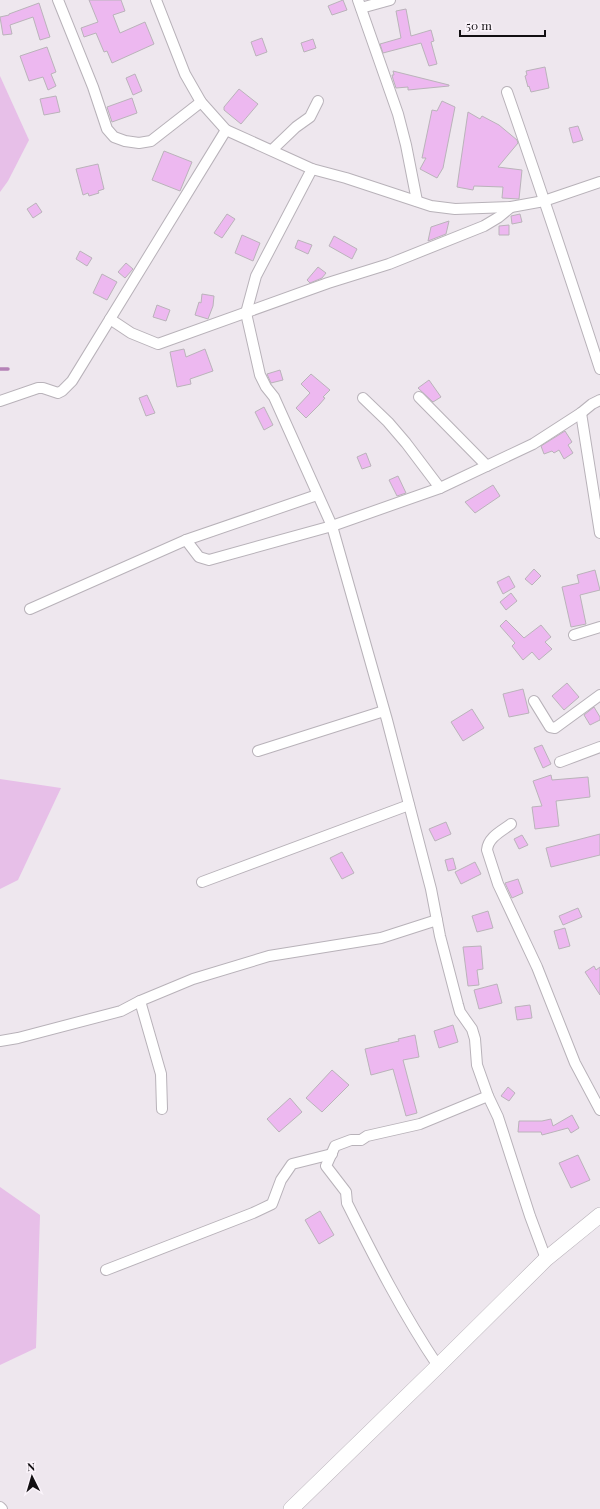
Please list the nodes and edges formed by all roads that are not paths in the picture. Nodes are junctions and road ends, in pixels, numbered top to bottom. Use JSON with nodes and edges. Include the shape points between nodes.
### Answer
{"nodes":[{"id":1,"x":58,"y":0,"type":"edge"},
{"id":2,"x":156,"y":0,"type":"edge"},
{"id":3,"x":390,"y":0,"type":"edge"},
{"id":4,"x":360,"y":4,"type":"edge"},
{"id":5,"x":507,"y":92,"type":"dead end"},
{"id":6,"x":318,"y":101,"type":"dead end"},
{"id":7,"x":201,"y":102,"type":"junction"},
{"id":8,"x":226,"y":130,"type":"junction"},
{"id":9,"x":272,"y":150,"type":"junction"},
{"id":10,"x":312,"y":169,"type":"junction"},
{"id":11,"x":600,"y":182,"type":"edge"},
{"id":12,"x":417,"y":201,"type":"junction"},
{"id":13,"x":544,"y":201,"type":"junction"},
{"id":14,"x":510,"y":207,"type":"junction"},
{"id":15,"x":246,"y":313,"type":"junction"},
{"id":16,"x":110,"y":319,"type":"junction"},
{"id":17,"x":600,"y":369,"type":"edge"},
{"id":18,"x":419,"y":397,"type":"dead end"},
{"id":19,"x":363,"y":398,"type":"dead end"},
{"id":20,"x":600,"y":400,"type":"edge"},
{"id":21,"x":0,"y":401,"type":"edge"},
{"id":22,"x":581,"y":413,"type":"junction"},
{"id":23,"x":487,"y":466,"type":"junction"},
{"id":24,"x":440,"y":488,"type":"junction"},
{"id":25,"x":317,"y":495,"type":"junction"},
{"id":26,"x":332,"y":526,"type":"junction"},
{"id":27,"x":600,"y":533,"type":"edge"},
{"id":28,"x":186,"y":540,"type":"junction"},
{"id":29,"x":30,"y":609,"type":"dead end"},
{"id":30,"x":600,"y":627,"type":"edge"},
{"id":31,"x":574,"y":635,"type":"dead end"},
{"id":32,"x":600,"y":695,"type":"edge"},
{"id":33,"x":534,"y":701,"type":"dead end"},
{"id":34,"x":384,"y":711,"type":"junction"},
{"id":35,"x":600,"y":747,"type":"edge"},
{"id":36,"x":258,"y":751,"type":"dead end"},
{"id":37,"x":560,"y":762,"type":"dead end"},
{"id":38,"x":409,"y":805,"type":"junction"},
{"id":39,"x":511,"y":824,"type":"dead end"},
{"id":40,"x":202,"y":882,"type":"dead end"},
{"id":41,"x":437,"y":920,"type":"junction"},
{"id":42,"x":140,"y":1001,"type":"junction"},
{"id":43,"x":0,"y":1041,"type":"edge"},
{"id":44,"x":488,"y":1096,"type":"junction"},
{"id":45,"x":162,"y":1109,"type":"dead end"},
{"id":46,"x":600,"y":1110,"type":"edge"},
{"id":47,"x":332,"y":1154,"type":"junction"},
{"id":48,"x":600,"y":1215,"type":"edge"},
{"id":49,"x":546,"y":1259,"type":"junction"},
{"id":50,"x":106,"y":1270,"type":"dead end"},
{"id":51,"x":438,"y":1366,"type":"junction"},
{"id":52,"x":291,"y":1509,"type":"edge"}],
"edges":[{"from":1,"to":7,"type":"street","via":[[107,128],[114,136],[139,143],[151,141]]},
{"from":2,"to":7,"type":"street","via":[[185,74]]},
{"from":3,"to":4,"type":"street"},
{"from":4,"to":12,"type":"street","via":[[398,114]]},
{"from":5,"to":13,"type":"street"},
{"from":6,"to":9,"type":"street","via":[[310,117]]},
{"from":7,"to":8,"type":"street"},
{"from":8,"to":9,"type":"street"},
{"from":8,"to":16,"type":"street"},
{"from":9,"to":10,"type":"street"},
{"from":10,"to":12,"type":"street"},
{"from":10,"to":15,"type":"street","via":[[256,276]]},
{"from":11,"to":13,"type":"street"},
{"from":12,"to":14,"type":"street","via":[[431,206],[455,209]]},
{"from":13,"to":14,"type":"street"},
{"from":13,"to":17,"type":"street"},
{"from":14,"to":15,"type":"street","via":[[499,217],[476,229],[389,264]]},
{"from":15,"to":16,"type":"street","via":[[158,344],[131,333]]},
{"from":15,"to":25,"type":"street","via":[[260,374],[274,397]]},
{"from":16,"to":21,"type":"street","via":[[72,381],[62,391],[58,393],[38,388]]},
{"from":18,"to":23,"type":"street"},
{"from":19,"to":24,"type":"street","via":[[406,443]]},
{"from":20,"to":22,"type":"street"},
{"from":22,"to":23,"type":"street","via":[[533,444]]},
{"from":22,"to":27,"type":"street"},
{"from":23,"to":24,"type":"street"},
{"from":24,"to":26,"type":"street"},
{"from":25,"to":26,"type":"street"},
{"from":25,"to":28,"type":"street"},
{"from":26,"to":28,"type":"street","via":[[208,560],[199,557]]},
{"from":26,"to":34,"type":"street"},
{"from":28,"to":29,"type":"street"},
{"from":30,"to":31,"type":"street"},
{"from":32,"to":33,"type":"street","via":[[555,728],[550,727]]},
{"from":34,"to":36,"type":"street"},
{"from":34,"to":38,"type":"street"},
{"from":35,"to":37,"type":"street"},
{"from":38,"to":40,"type":"street"},
{"from":38,"to":41,"type":"street"},
{"from":39,"to":46,"type":"street","via":[[491,840],[487,850],[498,884],[537,967],[575,1063]]},
{"from":41,"to":42,"type":"street","via":[[381,938],[269,956],[193,979]]},
{"from":41,"to":44,"type":"street","via":[[460,1012],[472,1029],[477,1065]]},
{"from":42,"to":43,"type":"street","via":[[121,1011]]},
{"from":42,"to":45,"type":"street","via":[[161,1074]]},
{"from":44,"to":47,"type":"street","via":[[420,1124],[367,1136],[361,1140],[351,1140],[335,1146]]},
{"from":44,"to":49,"type":"street","via":[[498,1117]]},
{"from":47,"to":50,"type":"street","via":[[292,1164],[281,1180],[272,1204]]},
{"from":47,"to":51,"type":"street","via":[[326,1166],[346,1192],[347,1203],[386,1281]]},
{"from":48,"to":49,"type":"main road"},
{"from":49,"to":51,"type":"main road"},
{"from":51,"to":52,"type":"main road"}]}
